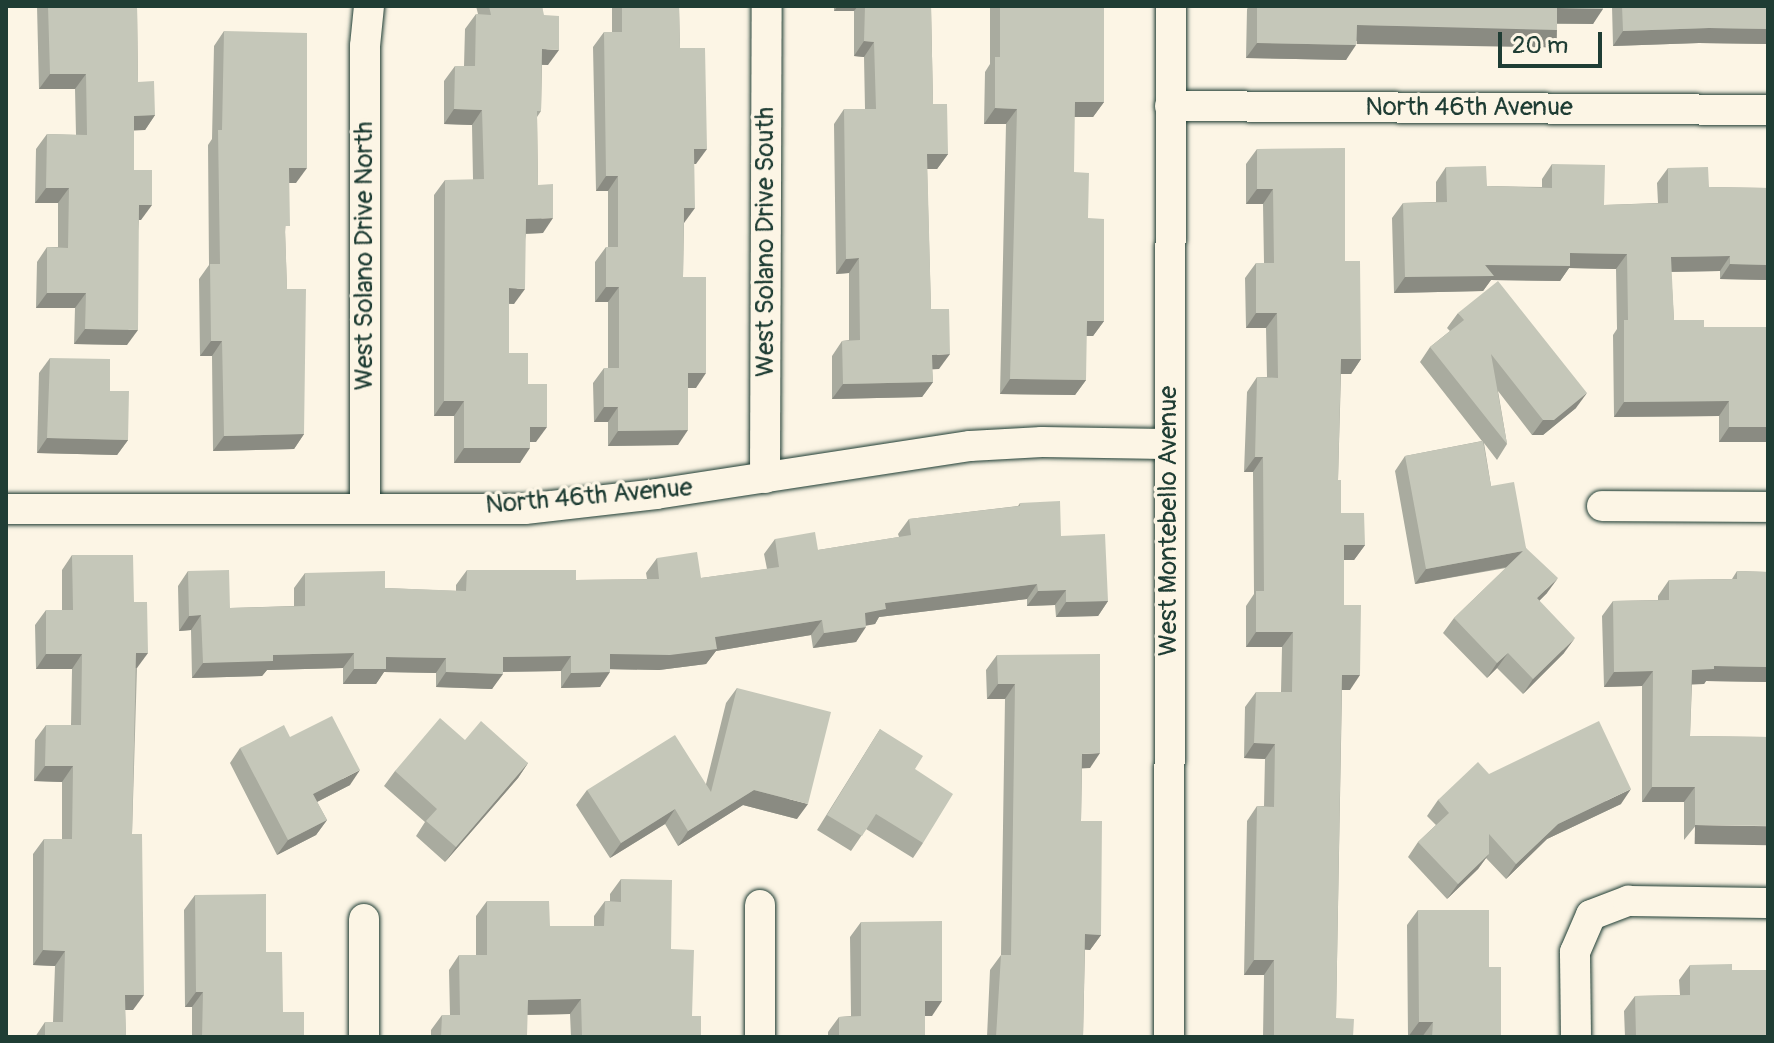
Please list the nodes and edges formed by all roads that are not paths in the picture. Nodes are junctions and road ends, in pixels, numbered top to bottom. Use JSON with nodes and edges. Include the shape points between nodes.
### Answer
{"nodes":[{"id":1,"x":369,"y":6,"type":"edge"},
{"id":2,"x":767,"y":6,"type":"edge"},
{"id":3,"x":1171,"y":6,"type":"edge"},
{"id":4,"x":1170,"y":106,"type":"junction"},
{"id":5,"x":1768,"y":110,"type":"edge"},
{"id":6,"x":1168,"y":444,"type":"junction"},
{"id":7,"x":765,"y":478,"type":"junction"},
{"id":8,"x":1602,"y":506,"type":"dead end"},
{"id":9,"x":365,"y":507,"type":"junction"},
{"id":10,"x":1768,"y":507,"type":"edge"},
{"id":11,"x":6,"y":509,"type":"edge"},
{"id":12,"x":1768,"y":903,"type":"edge"},
{"id":13,"x":760,"y":905,"type":"dead end"},
{"id":14,"x":364,"y":919,"type":"dead end"},
{"id":15,"x":364,"y":1037,"type":"edge"},
{"id":16,"x":760,"y":1037,"type":"edge"},
{"id":17,"x":1169,"y":1037,"type":"edge"},
{"id":18,"x":1576,"y":1037,"type":"edge"}],
"edges":[{"from":1,"to":9,"type":"street","name":"West Solano Drive North"},
{"from":2,"to":7,"type":"street","name":"West Solano Drive South"},
{"from":3,"to":4,"type":"street","name":"West Montebello Avenue"},
{"from":4,"to":5,"type":"street","name":"North 46th Avenue"},
{"from":4,"to":6,"type":"street","name":"West Montebello Avenue"},
{"from":6,"to":7,"type":"street","name":"North 46th Avenue","via":[[970,446]]},
{"from":6,"to":17,"type":"street","name":"West Montebello Avenue"},
{"from":7,"to":9,"type":"street","name":"North 46th Avenue","via":[[525,509]]},
{"from":8,"to":10,"type":"street"},
{"from":9,"to":11,"type":"street","name":"North 46th Avenue"},
{"from":12,"to":18,"type":"street","via":[[1628,901],[1591,915],[1575,952]]},
{"from":13,"to":16,"type":"street"},
{"from":14,"to":15,"type":"street"}]}
